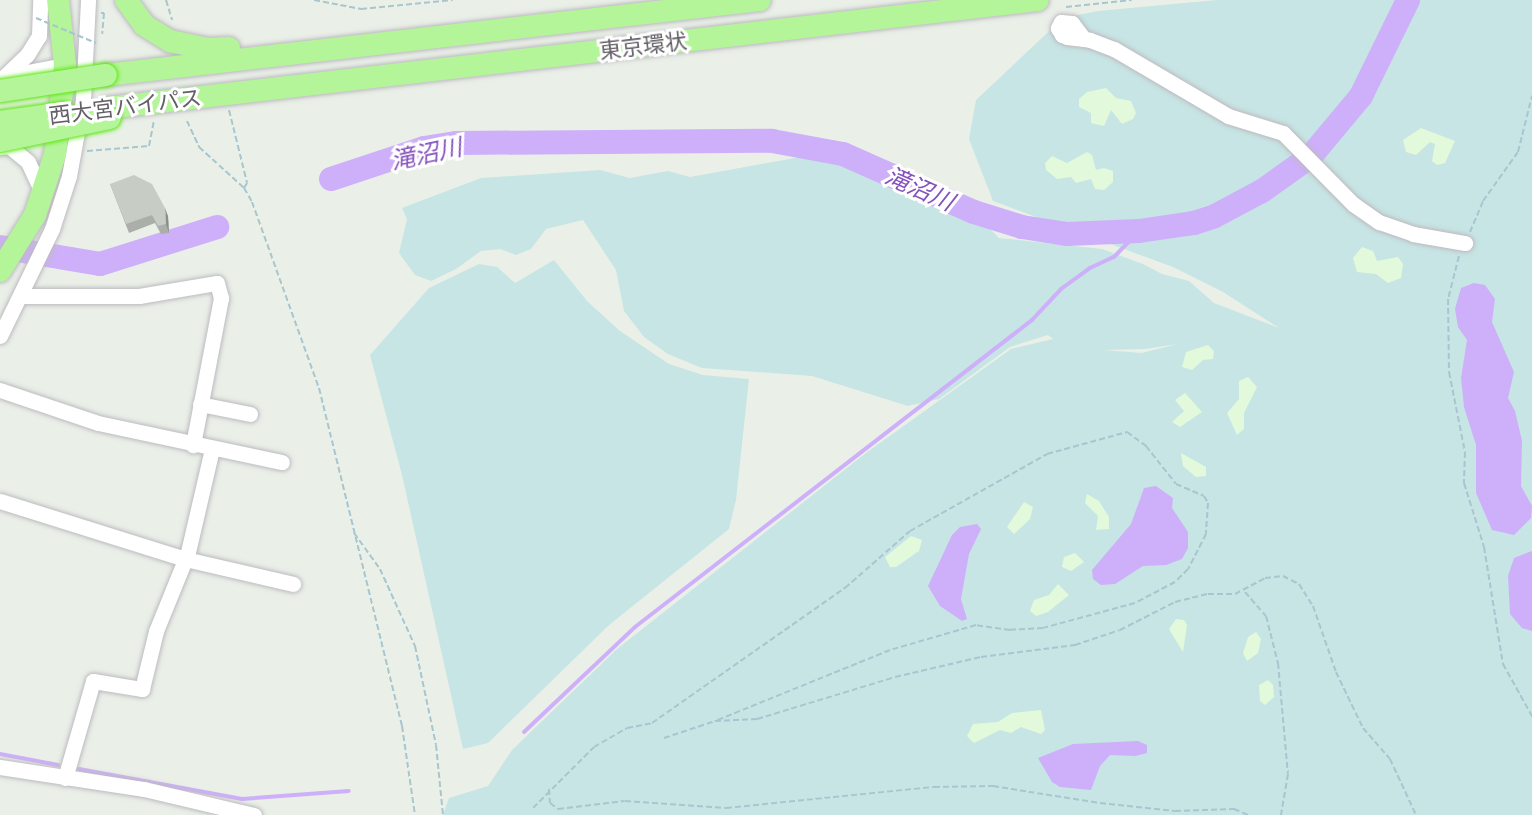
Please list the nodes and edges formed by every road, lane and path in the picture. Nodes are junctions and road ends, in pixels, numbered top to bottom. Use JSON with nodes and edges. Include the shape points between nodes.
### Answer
{"nodes":[{"id":1,"x":40,"y":0,"type":"edge"},
{"id":2,"x":58,"y":0,"type":"edge"},
{"id":3,"x":65,"y":0,"type":"edge"},
{"id":4,"x":88,"y":0,"type":"edge"},
{"id":5,"x":126,"y":0,"type":"edge"},
{"id":6,"x":166,"y":0,"type":"edge"},
{"id":7,"x":314,"y":0,"type":"edge"},
{"id":8,"x":453,"y":0,"type":"edge"},
{"id":9,"x":760,"y":0,"type":"edge"},
{"id":10,"x":1038,"y":0,"type":"edge"},
{"id":11,"x":36,"y":18,"type":"dead end"},
{"id":12,"x":172,"y":23,"type":"dead end"},
{"id":13,"x":1084,"y":39,"type":"dead end"},
{"id":14,"x":96,"y":43,"type":"dead end"},
{"id":15,"x":235,"y":54,"type":"junction"},
{"id":16,"x":65,"y":65,"type":"junction"},
{"id":17,"x":2,"y":81,"type":"edge"},
{"id":18,"x":249,"y":90,"type":"joint"},
{"id":19,"x":1532,"y":96,"type":"edge"},
{"id":20,"x":228,"y":105,"type":"dead end"},
{"id":21,"x":109,"y":113,"type":"junction"},
{"id":22,"x":155,"y":118,"type":"dead end"},
{"id":23,"x":187,"y":121,"type":"dead end"},
{"id":24,"x":0,"y":122,"type":"edge"},
{"id":25,"x":0,"y":141,"type":"edge"},
{"id":26,"x":0,"y":147,"type":"edge"},
{"id":27,"x":79,"y":153,"type":"junction"},
{"id":28,"x":243,"y":188,"type":"junction"},
{"id":29,"x":43,"y":212,"type":"junction"},
{"id":30,"x":1465,"y":243,"type":"junction"},
{"id":31,"x":0,"y":271,"type":"edge"},
{"id":32,"x":21,"y":296,"type":"junction"},
{"id":33,"x":5,"y":319,"type":"edge"},
{"id":34,"x":0,"y":336,"type":"edge"},
{"id":35,"x":0,"y":390,"type":"edge"},
{"id":36,"x":200,"y":405,"type":"junction"},
{"id":37,"x":250,"y":414,"type":"dead end"},
{"id":38,"x":193,"y":445,"type":"junction"},
{"id":39,"x":212,"y":449,"type":"junction"},
{"id":40,"x":282,"y":462,"type":"dead end"},
{"id":41,"x":0,"y":501,"type":"edge"},
{"id":42,"x":352,"y":531,"type":"junction"},
{"id":43,"x":185,"y":559,"type":"junction"},
{"id":44,"x":293,"y":584,"type":"dead end"},
{"id":45,"x":1244,"y":591,"type":"junction"},
{"id":46,"x":1532,"y":716,"type":"edge"},
{"id":47,"x":715,"y":721,"type":"junction"},
{"id":48,"x":664,"y":738,"type":"dead end"},
{"id":49,"x":0,"y":767,"type":"edge"},
{"id":50,"x":65,"y":778,"type":"junction"},
{"id":51,"x":549,"y":789,"type":"junction"},
{"id":52,"x":533,"y":808,"type":"dead end"},
{"id":53,"x":254,"y":815,"type":"edge"},
{"id":54,"x":415,"y":815,"type":"edge"},
{"id":55,"x":443,"y":815,"type":"edge"},
{"id":56,"x":1248,"y":815,"type":"edge"},
{"id":57,"x":1281,"y":815,"type":"edge"},
{"id":58,"x":1416,"y":815,"type":"edge"}],
"edges":[{"from":1,"to":17,"type":"street","via":[[39,36]]},
{"from":2,"to":16,"type":"highway"},
{"from":3,"to":27,"type":"street","via":[[76,64]]},
{"from":4,"to":27,"type":"street"},
{"from":5,"to":15,"type":"highway","via":[[144,25],[170,41]]},
{"from":6,"to":12,"type":"path"},
{"from":7,"to":8,"type":"path","via":[[361,9]]},
{"from":9,"to":15,"type":"highway","name":"東京環状","via":[[482,32],[386,30]]},
{"from":10,"to":18,"type":"highway","name":"東京環状"},
{"from":11,"to":14,"type":"path","bridge":true},
{"from":13,"to":30,"type":"street","via":[[1129,56],[1171,85],[1228,116],[1283,133],[1353,204],[1379,222],[1413,234]]},
{"from":15,"to":17,"type":"highway","name":"西大宮バイパス","bridge":true,"via":[[106,75]]},
{"from":16,"to":17,"type":"street"},
{"from":16,"to":29,"type":"highway","via":[[61,118]]},
{"from":18,"to":21,"type":"highway","name":"西大宮バイパス"},
{"from":19,"to":30,"type":"path","via":[[1518,152],[1484,201]]},
{"from":20,"to":28,"type":"path","via":[[247,183]]},
{"from":21,"to":24,"type":"highway","name":"西大宮バイパス","bridge":true},
{"from":21,"to":25,"type":"highway","bridge":true},
{"from":22,"to":27,"type":"path","via":[[149,146]]},
{"from":23,"to":28,"type":"path","via":[[199,147]]},
{"from":26,"to":29,"type":"street","via":[[9,146],[28,162]]},
{"from":27,"to":29,"type":"street"},
{"from":28,"to":42,"type":"path","via":[[319,388]]},
{"from":29,"to":31,"type":"highway"},
{"from":29,"to":32,"type":"street","via":[[32,272]]},
{"from":30,"to":46,"type":"path","via":[[1452,277],[1448,312],[1449,372],[1464,452],[1464,483],[1484,547],[1503,664]]},
{"from":32,"to":33,"type":"street"},
{"from":32,"to":36,"type":"street","via":[[139,296],[217,283],[221,298]]},
{"from":33,"to":34,"type":"street"},
{"from":35,"to":38,"type":"street","via":[[98,423]]},
{"from":36,"to":37,"type":"street"},
{"from":36,"to":38,"type":"street"},
{"from":38,"to":39,"type":"street"},
{"from":39,"to":40,"type":"street"},
{"from":39,"to":43,"type":"street"},
{"from":41,"to":43,"type":"street"},
{"from":42,"to":54,"type":"path","via":[[402,726]]},
{"from":42,"to":55,"type":"path","via":[[380,569],[415,646],[436,746]]},
{"from":43,"to":44,"type":"street"},
{"from":43,"to":50,"type":"street","via":[[156,631],[142,689],[93,681]]},
{"from":45,"to":47,"type":"path","via":[[1175,602],[1120,630],[1075,645],[1030,654],[1000,654],[905,675],[757,719]]},
{"from":45,"to":57,"type":"path","via":[[1266,616],[1278,663],[1288,774]]},
{"from":45,"to":58,"type":"path","via":[[1275,576],[1291,579],[1303,589],[1319,618],[1336,672],[1363,728],[1390,759]]},
{"from":47,"to":48,"type":"path"},
{"from":47,"to":51,"type":"path","via":[[880,654],[966,627],[987,624],[1010,630],[1043,628],[1135,603],[1175,582],[1188,569],[1206,534],[1208,503],[1204,496],[1176,484],[1146,446],[1127,432],[1047,454],[910,531],[844,588],[651,723],[627,728],[594,747]]},
{"from":49,"to":50,"type":"street"},
{"from":50,"to":53,"type":"street","via":[[144,789]]},
{"from":51,"to":52,"type":"path"},
{"from":51,"to":56,"type":"path","via":[[550,803],[558,809],[625,801],[726,808],[934,787],[993,786],[1175,811],[1233,808]]}]}
